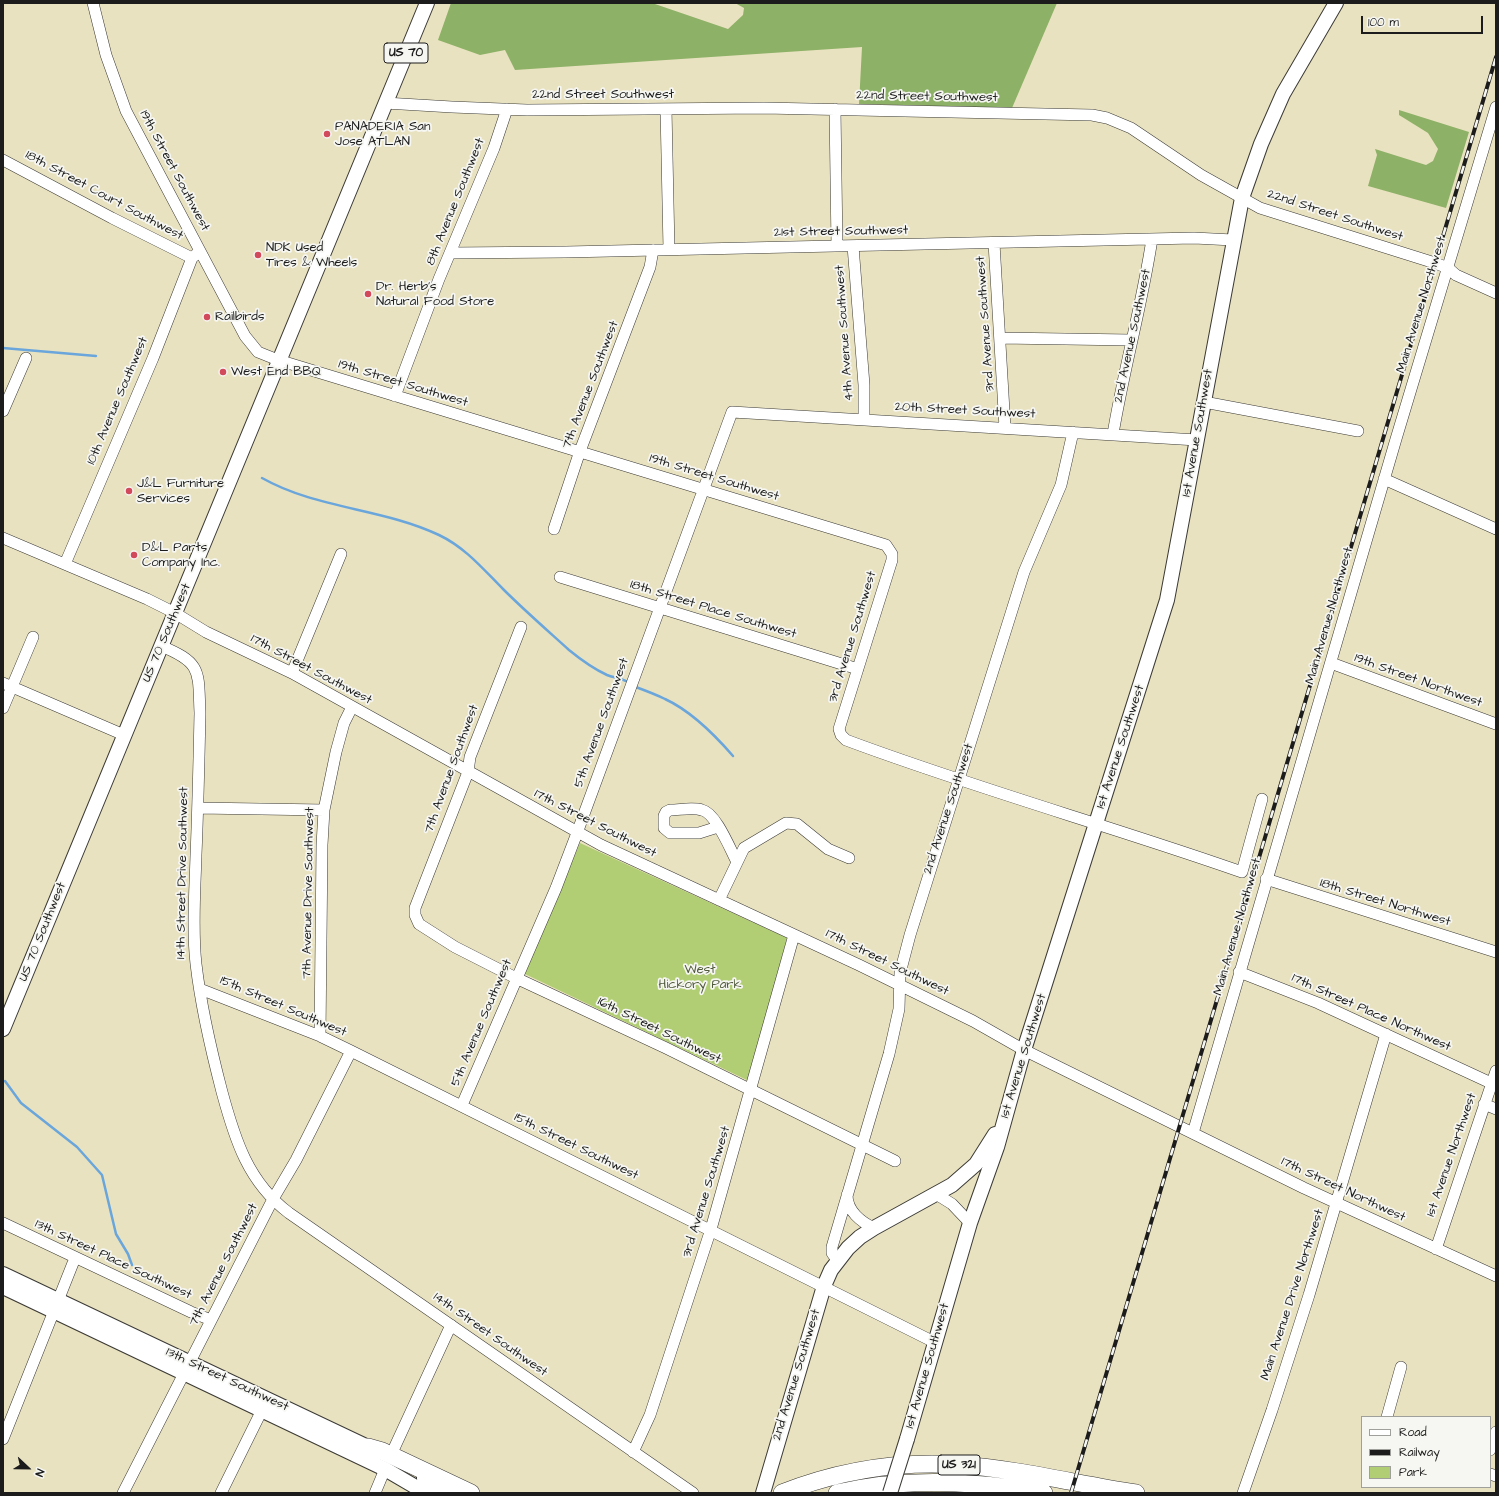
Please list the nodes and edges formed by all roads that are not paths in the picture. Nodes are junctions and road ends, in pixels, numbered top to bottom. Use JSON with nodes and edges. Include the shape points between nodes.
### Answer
{"nodes":[{"id":1,"x":93,"y":3,"type":"edge"},
{"id":2,"x":427,"y":3,"type":"edge"},
{"id":3,"x":1336,"y":3,"type":"edge"},
{"id":4,"x":385,"y":103,"type":"junction"},
{"id":5,"x":1496,"y":107,"type":"edge"},
{"id":6,"x":507,"y":109,"type":"junction"},
{"id":7,"x":666,"y":109,"type":"junction"},
{"id":8,"x":835,"y":109,"type":"junction"},
{"id":9,"x":3,"y":160,"type":"edge"},
{"id":10,"x":1242,"y":198,"type":"junction"},
{"id":11,"x":1152,"y":239,"type":"junction"},
{"id":12,"x":1233,"y":240,"type":"junction"},
{"id":13,"x":994,"y":243,"type":"junction"},
{"id":14,"x":837,"y":246,"type":"junction"},
{"id":15,"x":853,"y":246,"type":"junction"},
{"id":16,"x":653,"y":250,"type":"junction"},
{"id":17,"x":669,"y":250,"type":"junction"},
{"id":18,"x":450,"y":253,"type":"junction"},
{"id":19,"x":196,"y":255,"type":"junction"},
{"id":20,"x":1448,"y":268,"type":"junction"},
{"id":21,"x":1496,"y":293,"type":"edge"},
{"id":22,"x":1000,"y":338,"type":"junction"},
{"id":23,"x":1131,"y":340,"type":"junction"},
{"id":24,"x":26,"y":358,"type":"dead end"},
{"id":25,"x":278,"y":360,"type":"junction"},
{"id":26,"x":395,"y":396,"type":"junction"},
{"id":27,"x":1204,"y":402,"type":"junction"},
{"id":28,"x":3,"y":411,"type":"edge"},
{"id":29,"x":732,"y":412,"type":"joint"},
{"id":30,"x":864,"y":419,"type":"junction"},
{"id":31,"x":1005,"y":428,"type":"junction"},
{"id":32,"x":1358,"y":431,"type":"dead end"},
{"id":33,"x":1073,"y":432,"type":"junction"},
{"id":34,"x":1113,"y":434,"type":"junction"},
{"id":35,"x":1197,"y":440,"type":"junction"},
{"id":36,"x":580,"y":451,"type":"junction"},
{"id":37,"x":1384,"y":479,"type":"junction"},
{"id":38,"x":703,"y":489,"type":"junction"},
{"id":39,"x":1496,"y":529,"type":"edge"},
{"id":40,"x":554,"y":530,"type":"dead end"},
{"id":41,"x":3,"y":538,"type":"edge"},
{"id":42,"x":889,"y":548,"type":"joint"},
{"id":43,"x":341,"y":554,"type":"dead end"},
{"id":44,"x":65,"y":564,"type":"junction"},
{"id":45,"x":560,"y":577,"type":"dead end"},
{"id":46,"x":659,"y":608,"type":"junction"},
{"id":47,"x":175,"y":613,"type":"junction"},
{"id":48,"x":521,"y":627,"type":"dead end"},
{"id":49,"x":32,"y":637,"type":"dead end"},
{"id":50,"x":161,"y":646,"type":"junction"},
{"id":51,"x":1331,"y":663,"type":"junction"},
{"id":52,"x":858,"y":668,"type":"junction"},
{"id":53,"x":292,"y":673,"type":"junction"},
{"id":54,"x":7,"y":685,"type":"edge"},
{"id":55,"x":352,"y":707,"type":"junction"},
{"id":56,"x":3,"y":708,"type":"edge"},
{"id":57,"x":1496,"y":724,"type":"edge"},
{"id":58,"x":124,"y":735,"type":"junction"},
{"id":59,"x":468,"y":772,"type":"junction"},
{"id":60,"x":958,"y":779,"type":"junction"},
{"id":61,"x":1262,"y":799,"type":"dead end"},
{"id":62,"x":198,"y":808,"type":"junction"},
{"id":63,"x":324,"y":810,"type":"junction"},
{"id":64,"x":1096,"y":824,"type":"junction"},
{"id":65,"x":718,"y":827,"type":"dead end"},
{"id":66,"x":577,"y":833,"type":"junction"},
{"id":67,"x":849,"y":858,"type":"dead end"},
{"id":68,"x":737,"y":862,"type":"junction"},
{"id":69,"x":1266,"y":879,"type":"junction"},
{"id":70,"x":720,"y":900,"type":"junction"},
{"id":71,"x":416,"y":920,"type":"joint"},
{"id":72,"x":794,"y":935,"type":"junction"},
{"id":73,"x":1496,"y":952,"type":"edge"},
{"id":74,"x":1239,"y":972,"type":"junction"},
{"id":75,"x":516,"y":978,"type":"junction"},
{"id":76,"x":899,"y":984,"type":"junction"},
{"id":77,"x":200,"y":989,"type":"junction"},
{"id":78,"x":3,"y":1029,"type":"edge"},
{"id":79,"x":1386,"y":1034,"type":"junction"},
{"id":80,"x":320,"y":1036,"type":"junction"},
{"id":81,"x":1024,"y":1050,"type":"junction"},
{"id":82,"x":351,"y":1051,"type":"junction"},
{"id":83,"x":1496,"y":1070,"type":"edge"},
{"id":84,"x":1491,"y":1084,"type":"junction"},
{"id":85,"x":751,"y":1091,"type":"junction"},
{"id":86,"x":1008,"y":1103,"type":"junction"},
{"id":87,"x":1484,"y":1104,"type":"junction"},
{"id":88,"x":462,"y":1105,"type":"junction"},
{"id":89,"x":1496,"y":1109,"type":"edge"},
{"id":90,"x":1180,"y":1126,"type":"joint"},
{"id":91,"x":1193,"y":1133,"type":"junction"},
{"id":92,"x":862,"y":1146,"type":"junction"},
{"id":93,"x":895,"y":1161,"type":"dead end"},
{"id":94,"x":847,"y":1191,"type":"junction"},
{"id":95,"x":936,"y":1194,"type":"junction"},
{"id":96,"x":273,"y":1200,"type":"junction"},
{"id":97,"x":1337,"y":1203,"type":"junction"},
{"id":98,"x":3,"y":1223,"type":"edge"},
{"id":99,"x":970,"y":1223,"type":"junction"},
{"id":100,"x":874,"y":1228,"type":"junction"},
{"id":101,"x":711,"y":1229,"type":"junction"},
{"id":102,"x":1436,"y":1249,"type":"junction"},
{"id":103,"x":75,"y":1258,"type":"junction"},
{"id":104,"x":837,"y":1260,"type":"junction"},
{"id":105,"x":3,"y":1274,"type":"edge"},
{"id":106,"x":1496,"y":1276,"type":"edge"},
{"id":107,"x":824,"y":1286,"type":"junction"},
{"id":108,"x":3,"y":1287,"type":"edge"},
{"id":109,"x":56,"y":1305,"type":"junction"},
{"id":110,"x":211,"y":1320,"type":"junction"},
{"id":111,"x":451,"y":1325,"type":"junction"},
{"id":112,"x":934,"y":1342,"type":"junction"},
{"id":113,"x":1402,"y":1367,"type":"dead end"},
{"id":114,"x":188,"y":1368,"type":"junction"},
{"id":115,"x":264,"y":1405,"type":"junction"},
{"id":116,"x":1387,"y":1416,"type":"edge"},
{"id":117,"x":1496,"y":1432,"type":"edge"},
{"id":118,"x":3,"y":1439,"type":"edge"},
{"id":119,"x":368,"y":1447,"type":"junction"},
{"id":120,"x":1491,"y":1447,"type":"edge"},
{"id":121,"x":633,"y":1452,"type":"junction"},
{"id":122,"x":388,"y":1462,"type":"junction"},
{"id":123,"x":763,"y":1491,"type":"edge"},
{"id":124,"x":124,"y":1493,"type":"edge"},
{"id":125,"x":221,"y":1493,"type":"edge"},
{"id":126,"x":375,"y":1493,"type":"edge"},
{"id":127,"x":426,"y":1493,"type":"edge"},
{"id":128,"x":447,"y":1493,"type":"edge"},
{"id":129,"x":471,"y":1493,"type":"edge"},
{"id":130,"x":693,"y":1493,"type":"edge"},
{"id":131,"x":782,"y":1493,"type":"edge"},
{"id":132,"x":837,"y":1493,"type":"edge"},
{"id":133,"x":890,"y":1493,"type":"edge"},
{"id":134,"x":1044,"y":1493,"type":"edge"},
{"id":135,"x":1136,"y":1493,"type":"edge"},
{"id":136,"x":1243,"y":1493,"type":"edge"}],
"edges":[{"from":1,"to":19,"type":"street","name":"19th Street Southwest","via":[[106,55],[126,111]]},
{"from":2,"to":4,"type":"main road","number":"US 70"},
{"from":3,"to":10,"type":"main road","name":"1st Avenue Southwest","via":[[1282,94]]},
{"from":4,"to":6,"type":"street","name":"22nd Street Southwest"},
{"from":4,"to":25,"type":"main road","name":"US 70 Southwest","number":"US 70"},
{"from":5,"to":20,"type":"street","name":"Main Avenue Northwest"},
{"from":6,"to":7,"type":"street","name":"22nd Street Southwest"},
{"from":6,"to":18,"type":"street","name":"8th Avenue Southwest","via":[[494,148]]},
{"from":7,"to":8,"type":"street","name":"22nd Street Southwest"},
{"from":7,"to":17,"type":"street"},
{"from":8,"to":10,"type":"street","name":"22nd Street Southwest","via":[[1050,113],[1104,117],[1131,128],[1201,175]]},
{"from":8,"to":14,"type":"street"},
{"from":9,"to":19,"type":"street","name":"18th Street Court Southwest"},
{"from":10,"to":12,"type":"main road","name":"1st Avenue Southwest"},
{"from":10,"to":20,"type":"street","name":"22nd Street Southwest","via":[[1278,214]]},
{"from":11,"to":12,"type":"street","name":"21st Street Southwest"},
{"from":11,"to":13,"type":"street","name":"21st Street Southwest"},
{"from":11,"to":23,"type":"street","name":"2nd Avenue Southwest","via":[[1148,269]]},
{"from":12,"to":27,"type":"main road","name":"1st Avenue Southwest"},
{"from":13,"to":15,"type":"street","name":"21st Street Southwest"},
{"from":13,"to":22,"type":"street","name":"3rd Avenue Southwest"},
{"from":14,"to":15,"type":"street","name":"21st Street Southwest"},
{"from":14,"to":17,"type":"street","name":"21st Street Southwest"},
{"from":15,"to":30,"type":"street","name":"4th Avenue Southwest","via":[[864,385]]},
{"from":16,"to":17,"type":"street","name":"21st Street Southwest"},
{"from":16,"to":18,"type":"street","name":"21st Street Southwest"},
{"from":16,"to":36,"type":"street","name":"7th Avenue Southwest","via":[[644,282]]},
{"from":18,"to":26,"type":"street","name":"8th Avenue Southwest"},
{"from":19,"to":25,"type":"street","name":"19th Street Southwest","via":[[245,336],[258,352]]},
{"from":19,"to":44,"type":"street","name":"10th Avenue Southwest"},
{"from":20,"to":21,"type":"street","name":"22nd Street Southwest","via":[[1456,275]]},
{"from":20,"to":37,"type":"street","name":"Main Avenue Northwest"},
{"from":22,"to":23,"type":"street"},
{"from":22,"to":31,"type":"street","name":"3rd Avenue Southwest"},
{"from":23,"to":34,"type":"street","name":"2nd Avenue Southwest"},
{"from":24,"to":28,"type":"street"},
{"from":25,"to":26,"type":"street","name":"19th Street Southwest"},
{"from":25,"to":47,"type":"main road","name":"US 70 Southwest","number":"US 70"},
{"from":26,"to":36,"type":"street","name":"19th Street Southwest"},
{"from":27,"to":32,"type":"street"},
{"from":27,"to":35,"type":"main road","name":"1st Avenue Southwest"},
{"from":29,"to":30,"type":"street","name":"20th Street Southwest"},
{"from":29,"to":38,"type":"street","name":"5th Avenue Southwest"},
{"from":30,"to":31,"type":"street","name":"20th Street Southwest"},
{"from":31,"to":33,"type":"street","name":"20th Street Southwest"},
{"from":33,"to":34,"type":"street","name":"20th Street Southwest"},
{"from":33,"to":60,"type":"street","name":"2nd Avenue Southwest","via":[[1061,485],[1024,572]]},
{"from":34,"to":35,"type":"street","name":"20th Street Southwest"},
{"from":35,"to":64,"type":"main road","name":"1st Avenue Southwest","via":[[1167,600]]},
{"from":36,"to":38,"type":"street","name":"19th Street Southwest"},
{"from":36,"to":40,"type":"street","name":"7th Avenue Southwest"},
{"from":37,"to":39,"type":"street"},
{"from":37,"to":51,"type":"street","name":"Main Avenue Northwest"},
{"from":38,"to":42,"type":"street","name":"19th Street Southwest"},
{"from":38,"to":46,"type":"street","name":"5th Avenue Southwest"},
{"from":41,"to":44,"type":"street","name":"17th Street Southwest"},
{"from":42,"to":52,"type":"street","name":"3rd Avenue Southwest","via":[[892,560]]},
{"from":43,"to":53,"type":"street"},
{"from":44,"to":47,"type":"street","name":"17th Street Southwest"},
{"from":45,"to":46,"type":"street","name":"18th Street Place Southwest"},
{"from":46,"to":52,"type":"street","name":"18th Street Place Southwest"},
{"from":46,"to":66,"type":"street","name":"5th Avenue Southwest"},
{"from":47,"to":50,"type":"main road","name":"US 70 Southwest","number":"US 70"},
{"from":47,"to":53,"type":"street","name":"17th Street Southwest","via":[[206,632]]},
{"from":48,"to":59,"type":"street","name":"7th Avenue Southwest","via":[[470,757]]},
{"from":49,"to":54,"type":"street"},
{"from":50,"to":58,"type":"main road","name":"US 70 Southwest","number":"US 70"},
{"from":50,"to":62,"type":"street","name":"14th Street Drive Southwest","via":[[186,658],[193,665],[198,679]]},
{"from":51,"to":57,"type":"street","name":"19th Street Northwest"},
{"from":51,"to":69,"type":"street","name":"Main Avenue Northwest"},
{"from":52,"to":60,"type":"street","name":"3rd Avenue Southwest","via":[[839,729],[841,735],[846,740]]},
{"from":53,"to":55,"type":"street","name":"17th Street Southwest"},
{"from":54,"to":56,"type":"street"},
{"from":54,"to":58,"type":"street"},
{"from":55,"to":59,"type":"street","name":"17th Street Southwest"},
{"from":55,"to":63,"type":"street","name":"7th Avenue Drive Southwest","via":[[336,752]]},
{"from":58,"to":78,"type":"main road","name":"US 70 Southwest","number":"US 70"},
{"from":59,"to":66,"type":"street","name":"17th Street Southwest"},
{"from":59,"to":71,"type":"street","name":"7th Avenue Southwest","via":[[415,908]]},
{"from":60,"to":64,"type":"street"},
{"from":60,"to":76,"type":"street","name":"2nd Avenue Southwest","via":[[910,935]]},
{"from":61,"to":64,"type":"street","via":[[1242,872]]},
{"from":62,"to":63,"type":"street"},
{"from":62,"to":77,"type":"street","name":"14th Street Drive Southwest","via":[[194,925]]},
{"from":63,"to":80,"type":"street","name":"7th Avenue Drive Southwest"},
{"from":64,"to":81,"type":"main road","name":"1st Avenue Southwest"},
{"from":65,"to":68,"type":"street"},
{"from":66,"to":70,"type":"street","name":"17th Street Southwest"},
{"from":66,"to":75,"type":"street","name":"5th Avenue Southwest"},
{"from":67,"to":68,"type":"street","via":[[828,849],[803,827],[791,822],[750,843],[744,848]]},
{"from":68,"to":70,"type":"street"},
{"from":69,"to":73,"type":"street","name":"18th Street Northwest"},
{"from":69,"to":74,"type":"street","name":"Main Avenue Northwest"},
{"from":70,"to":72,"type":"street","name":"17th Street Southwest"},
{"from":71,"to":75,"type":"street","name":"16th Street Southwest","via":[[424,929],[454,947]]},
{"from":72,"to":76,"type":"street","name":"17th Street Southwest"},
{"from":72,"to":85,"type":"street","name":"3rd Avenue Southwest"},
{"from":74,"to":79,"type":"street","name":"17th Street Place Northwest"},
{"from":74,"to":91,"type":"street","name":"Main Avenue Northwest"},
{"from":75,"to":85,"type":"street","name":"16th Street Southwest"},
{"from":75,"to":88,"type":"street","name":"5th Avenue Southwest"},
{"from":76,"to":81,"type":"street","name":"17th Street Southwest"},
{"from":76,"to":92,"type":"street","name":"2nd Avenue Southwest","via":[[899,1009],[893,1039]]},
{"from":77,"to":80,"type":"street","name":"15th Street Southwest"},
{"from":77,"to":96,"type":"street","name":"14th Street Drive Southwest","via":[[208,1037],[234,1132],[254,1178]]},
{"from":79,"to":84,"type":"street","name":"17th Street Place Northwest"},
{"from":79,"to":97,"type":"street","name":"Main Avenue Drive Northwest"},
{"from":80,"to":82,"type":"street","name":"15th Street Southwest"},
{"from":81,"to":86,"type":"main road","name":"1st Avenue Southwest"},
{"from":81,"to":90,"type":"street","name":"17th Street Southwest"},
{"from":82,"to":88,"type":"street","name":"15th Street Southwest"},
{"from":82,"to":96,"type":"street","name":"7th Avenue Southwest"},
{"from":83,"to":84,"type":"street","name":"1st Avenue Northwest"},
{"from":84,"to":87,"type":"street","name":"1st Avenue Northwest"},
{"from":85,"to":92,"type":"street","name":"16th Street Southwest"},
{"from":85,"to":101,"type":"street","name":"3rd Avenue Southwest"},
{"from":86,"to":95,"type":"main road","name":"2nd Avenue Southwest","via":[[993,1137],[976,1164],[952,1185]]},
{"from":86,"to":99,"type":"main road","name":"1st Avenue Southwest","via":[[994,1154]]},
{"from":87,"to":89,"type":"street"},
{"from":87,"to":102,"type":"street","name":"1st Avenue Northwest"},
{"from":88,"to":101,"type":"street","name":"15th Street Southwest"},
{"from":90,"to":91,"type":"street","name":"17th Street Northwest"},
{"from":91,"to":97,"type":"street","name":"17th Street Northwest"},
{"from":92,"to":93,"type":"street","name":"16th Street Southwest"},
{"from":92,"to":94,"type":"street","name":"2nd Avenue Southwest"},
{"from":94,"to":100,"type":"street","via":[[852,1212]]},
{"from":94,"to":104,"type":"street","name":"2nd Avenue Southwest","via":[[832,1247],[832,1253]]},
{"from":95,"to":99,"type":"street","via":[[952,1204]]},
{"from":95,"to":100,"type":"main road","name":"2nd Avenue Southwest"},
{"from":96,"to":110,"type":"street","name":"7th Avenue Southwest"},
{"from":96,"to":111,"type":"street","name":"14th Street Southwest"},
{"from":97,"to":102,"type":"street","name":"17th Street Northwest"},
{"from":97,"to":136,"type":"street","name":"Main Avenue Drive Northwest"},
{"from":98,"to":103,"type":"street","name":"13th Street Place Southwest"},
{"from":99,"to":112,"type":"main road","name":"1st Avenue Southwest"},
{"from":100,"to":104,"type":"main road","name":"2nd Avenue Southwest","via":[[860,1237]]},
{"from":101,"to":107,"type":"street","name":"15th Street Southwest"},
{"from":101,"to":121,"type":"street","name":"3rd Avenue Southwest","via":[[650,1414]]},
{"from":102,"to":106,"type":"street","name":"17th Street Northwest"},
{"from":103,"to":109,"type":"street"},
{"from":103,"to":110,"type":"street","name":"13th Street Place Southwest"},
{"from":104,"to":107,"type":"main road","name":"2nd Avenue Southwest"},
{"from":105,"to":109,"type":"main road","name":"13th Street Southwest"},
{"from":107,"to":112,"type":"street","name":"15th Street Southwest"},
{"from":107,"to":123,"type":"main road","name":"2nd Avenue Southwest"},
{"from":108,"to":109,"type":"main road","name":"13th Street Southwest"},
{"from":109,"to":114,"type":"main road","name":"13th Street Southwest"},
{"from":109,"to":118,"type":"street"},
{"from":110,"to":114,"type":"street","name":"7th Avenue Southwest"},
{"from":111,"to":121,"type":"street","name":"14th Street Southwest"},
{"from":111,"to":122,"type":"street"},
{"from":112,"to":133,"type":"main road","name":"1st Avenue Southwest","bridge":true},
{"from":113,"to":116,"type":"street"},
{"from":114,"to":115,"type":"main road","name":"13th Street Southwest"},
{"from":114,"to":124,"type":"street","name":"7th Avenue Southwest"},
{"from":115,"to":119,"type":"main road","name":"13th Street Southwest"},
{"from":115,"to":122,"type":"main road","name":"13th Street Southwest"},
{"from":115,"to":125,"type":"street"},
{"from":117,"to":120,"type":"street"},
{"from":119,"to":122,"type":"highway"},
{"from":119,"to":128,"type":"main road","name":"13th Street Southwest","via":[[377,1455]]},
{"from":121,"to":130,"type":"street","name":"14th Street Southwest"},
{"from":122,"to":126,"type":"street"},
{"from":122,"to":127,"type":"main road","name":"13th Street Southwest"},
{"from":122,"to":129,"type":"highway"},
{"from":131,"to":135,"type":"highway","number":"US 321","via":[[828,1477],[914,1464],[959,1465],[1029,1473]]},
{"from":132,"to":134,"type":"highway","number":"US 321","via":[[867,1486],[910,1482],[955,1482]]}]}
